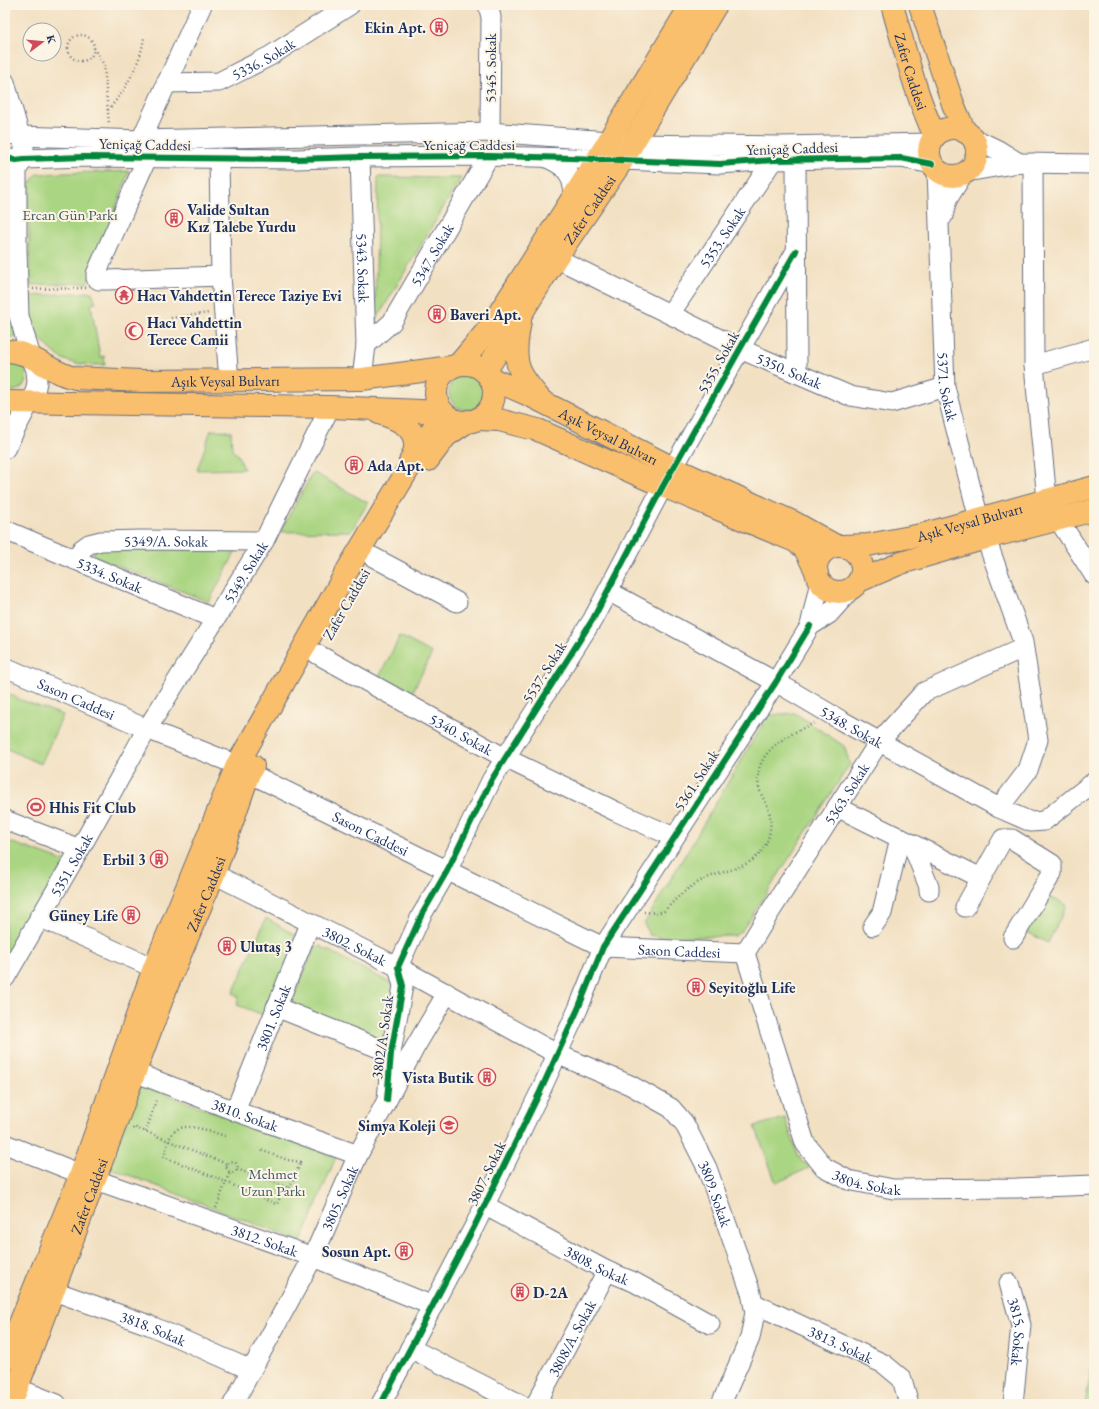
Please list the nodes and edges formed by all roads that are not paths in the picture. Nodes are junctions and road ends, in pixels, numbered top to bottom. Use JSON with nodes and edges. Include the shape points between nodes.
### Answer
{"nodes":[{"id":1,"x":202,"y":5,"type":"edge"},
{"id":2,"x":350,"y":5,"type":"edge"},
{"id":3,"x":488,"y":5,"type":"edge"},
{"id":4,"x":691,"y":5,"type":"edge"},
{"id":5,"x":716,"y":5,"type":"edge"},
{"id":6,"x":892,"y":5,"type":"edge"},
{"id":7,"x":920,"y":5,"type":"edge"},
{"id":8,"x":5,"y":74,"type":"edge"},
{"id":9,"x":5,"y":82,"type":"edge"},
{"id":10,"x":166,"y":83,"type":"junction"},
{"id":11,"x":490,"y":132,"type":"junction"},
{"id":12,"x":968,"y":134,"type":"junction"},
{"id":13,"x":13,"y":136,"type":"edge"},
{"id":14,"x":933,"y":139,"type":"junction"},
{"id":15,"x":608,"y":141,"type":"junction"},
{"id":16,"x":144,"y":149,"type":"junction"},
{"id":17,"x":627,"y":153,"type":"junction"},
{"id":18,"x":489,"y":156,"type":"junction"},
{"id":19,"x":360,"y":157,"type":"junction"},
{"id":20,"x":545,"y":157,"type":"junction"},
{"id":21,"x":5,"y":158,"type":"edge"},
{"id":22,"x":219,"y":158,"type":"junction"},
{"id":23,"x":24,"y":159,"type":"junction"},
{"id":24,"x":597,"y":160,"type":"junction"},
{"id":25,"x":773,"y":160,"type":"junction"},
{"id":26,"x":796,"y":160,"type":"junction"},
{"id":27,"x":1026,"y":163,"type":"junction"},
{"id":28,"x":1094,"y":164,"type":"edge"},
{"id":29,"x":934,"y":167,"type":"junction"},
{"id":30,"x":964,"y":173,"type":"junction"},
{"id":31,"x":574,"y":196,"type":"junction"},
{"id":32,"x":5,"y":228,"type":"edge"},
{"id":33,"x":939,"y":231,"type":"junction"},
{"id":34,"x":796,"y":251,"type":"junction"},
{"id":35,"x":556,"y":258,"type":"junction"},
{"id":36,"x":221,"y":276,"type":"junction"},
{"id":37,"x":5,"y":309,"type":"edge"},
{"id":38,"x":670,"y":314,"type":"junction"},
{"id":39,"x":520,"y":315,"type":"junction"},
{"id":40,"x":366,"y":345,"type":"junction"},
{"id":41,"x":1094,"y":348,"type":"edge"},
{"id":42,"x":740,"y":349,"type":"junction"},
{"id":43,"x":5,"y":351,"type":"edge"},
{"id":44,"x":31,"y":357,"type":"junction"},
{"id":45,"x":1034,"y":365,"type":"junction"},
{"id":46,"x":455,"y":366,"type":"junction"},
{"id":47,"x":797,"y":373,"type":"junction"},
{"id":48,"x":488,"y":375,"type":"junction"},
{"id":49,"x":362,"y":379,"type":"junction"},
{"id":50,"x":229,"y":381,"type":"junction"},
{"id":51,"x":945,"y":387,"type":"junction"},
{"id":52,"x":5,"y":402,"type":"edge"},
{"id":53,"x":29,"y":402,"type":"junction"},
{"id":54,"x":542,"y":402,"type":"junction"},
{"id":55,"x":330,"y":407,"type":"junction"},
{"id":56,"x":365,"y":408,"type":"junction"},
{"id":57,"x":443,"y":412,"type":"junction"},
{"id":58,"x":473,"y":420,"type":"junction"},
{"id":59,"x":5,"y":449,"type":"edge"},
{"id":60,"x":408,"y":469,"type":"junction"},
{"id":61,"x":668,"y":477,"type":"junction"},
{"id":62,"x":1094,"y":487,"type":"edge"},
{"id":63,"x":1047,"y":500,"type":"junction"},
{"id":64,"x":1094,"y":510,"type":"edge"},
{"id":65,"x":1058,"y":519,"type":"junction"},
{"id":66,"x":982,"y":529,"type":"junction"},
{"id":67,"x":5,"y":530,"type":"edge"},
{"id":68,"x":264,"y":541,"type":"junction"},
{"id":69,"x":840,"y":546,"type":"junction"},
{"id":70,"x":373,"y":557,"type":"junction"},
{"id":71,"x":75,"y":560,"type":"junction"},
{"id":72,"x":1094,"y":575,"type":"edge"},
{"id":73,"x":818,"y":577,"type":"junction"},
{"id":74,"x":856,"y":584,"type":"junction"},
{"id":75,"x":608,"y":592,"type":"junction"},
{"id":76,"x":457,"y":602,"type":"dead end"},
{"id":77,"x":215,"y":619,"type":"junction"},
{"id":78,"x":810,"y":626,"type":"junction"},
{"id":79,"x":1023,"y":648,"type":"junction"},
{"id":80,"x":317,"y":654,"type":"junction"},
{"id":81,"x":5,"y":667,"type":"edge"},
{"id":82,"x":776,"y":682,"type":"junction"},
{"id":83,"x":146,"y":729,"type":"junction"},
{"id":84,"x":878,"y":742,"type":"junction"},
{"id":85,"x":505,"y":758,"type":"junction"},
{"id":86,"x":243,"y":769,"type":"junction"},
{"id":87,"x":1094,"y":782,"type":"edge"},
{"id":88,"x":837,"y":807,"type":"junction"},
{"id":89,"x":999,"y":808,"type":"junction"},
{"id":90,"x":5,"y":820,"type":"edge"},
{"id":91,"x":674,"y":837,"type":"junction"},
{"id":92,"x":906,"y":841,"type":"junction"},
{"id":93,"x":80,"y":849,"type":"junction"},
{"id":94,"x":447,"y":871,"type":"junction"},
{"id":95,"x":214,"y":874,"type":"junction"},
{"id":96,"x":981,"y":878,"type":"junction"},
{"id":97,"x":928,"y":891,"type":"dead end"},
{"id":98,"x":965,"y":907,"type":"dead end"},
{"id":99,"x":39,"y":917,"type":"junction"},
{"id":100,"x":310,"y":924,"type":"junction"},
{"id":101,"x":873,"y":926,"type":"dead end"},
{"id":102,"x":1013,"y":938,"type":"dead end"},
{"id":103,"x":603,"y":947,"type":"junction"},
{"id":104,"x":745,"y":953,"type":"junction"},
{"id":105,"x":398,"y":967,"type":"junction"},
{"id":106,"x":154,"y":968,"type":"junction"},
{"id":107,"x":5,"y":978,"type":"edge"},
{"id":108,"x":447,"y":993,"type":"junction"},
{"id":109,"x":276,"y":1007,"type":"junction"},
{"id":110,"x":391,"y":1053,"type":"junction"},
{"id":111,"x":557,"y":1054,"type":"junction"},
{"id":112,"x":134,"y":1072,"type":"junction"},
{"id":113,"x":387,"y":1100,"type":"junction"},
{"id":114,"x":235,"y":1111,"type":"junction"},
{"id":115,"x":5,"y":1144,"type":"edge"},
{"id":116,"x":358,"y":1155,"type":"junction"},
{"id":117,"x":88,"y":1177,"type":"junction"},
{"id":118,"x":1094,"y":1185,"type":"edge"},
{"id":119,"x":484,"y":1205,"type":"junction"},
{"id":120,"x":313,"y":1257,"type":"junction"},
{"id":121,"x":607,"y":1270,"type":"junction"},
{"id":122,"x":1009,"y":1284,"type":"dead end"},
{"id":123,"x":54,"y":1291,"type":"junction"},
{"id":124,"x":753,"y":1303,"type":"junction"},
{"id":125,"x":433,"y":1306,"type":"junction"},
{"id":126,"x":710,"y":1324,"type":"dead end"},
{"id":127,"x":410,"y":1348,"type":"junction"},
{"id":128,"x":7,"y":1350,"type":"edge"},
{"id":129,"x":251,"y":1370,"type":"junction"},
{"id":130,"x":11,"y":1393,"type":"edge"},
{"id":131,"x":57,"y":1404,"type":"edge"},
{"id":132,"x":233,"y":1404,"type":"edge"},
{"id":133,"x":381,"y":1404,"type":"edge"},
{"id":134,"x":520,"y":1404,"type":"edge"},
{"id":135,"x":536,"y":1404,"type":"edge"},
{"id":136,"x":721,"y":1404,"type":"edge"},
{"id":137,"x":909,"y":1404,"type":"edge"},
{"id":138,"x":1013,"y":1404,"type":"edge"}],
"edges":[{"from":1,"to":10,"type":"street"},
{"from":2,"to":10,"type":"street","name":"5336. Sokak","via":[[270,56],[219,82]]},
{"from":3,"to":11,"type":"street","name":"5345. Sokak","via":[[491,17]]},
{"from":4,"to":15,"type":"main road","name":"Zafer Caddesi"},
{"from":5,"to":17,"type":"main road","name":"Zafer Caddesi"},
{"from":6,"to":14,"type":"main road","name":"Zafer Caddesi"},
{"from":7,"to":12,"type":"main road","name":"Zafer Caddesi","via":[[953,104]]},
{"from":8,"to":9,"type":"street"},
{"from":9,"to":13,"type":"street"},
{"from":10,"to":16,"type":"street"},
{"from":11,"to":15,"type":"street","name":"Yeniçağ Caddesi"},
{"from":11,"to":16,"type":"street","name":"Yeniçağ Caddesi"},
{"from":12,"to":14,"type":"main road","via":[[949,128]]},
{"from":12,"to":27,"type":"street"},
{"from":12,"to":30,"type":"main road","via":[[977,152],[972,167]]},
{"from":13,"to":16,"type":"street","name":"Yeniçağ Caddesi","via":[[110,140]]},
{"from":13,"to":23,"type":"street","via":[[24,146]]},
{"from":14,"to":17,"type":"street","name":"Yeniçağ Caddesi"},
{"from":14,"to":29,"type":"main road","via":[[929,157]]},
{"from":15,"to":17,"type":"street","name":"Yeniçağ Caddesi"},
{"from":15,"to":24,"type":"main road","name":"Zafer Caddesi"},
{"from":16,"to":22,"type":"street","name":"Yeniçağ Caddesi"},
{"from":16,"to":23,"type":"street","name":"Yeniçağ Caddesi","via":[[84,157]]},
{"from":16,"to":36,"type":"street","via":[[96,278],[107,280]]},
{"from":17,"to":24,"type":"street","name":"Yeniçağ Caddesi"},
{"from":17,"to":25,"type":"street","name":"Yeniçağ Caddesi","via":[[720,164]]},
{"from":17,"to":35,"type":"main road","name":"Zafer Caddesi"},
{"from":18,"to":19,"type":"street","name":"Yeniçağ Caddesi"},
{"from":18,"to":20,"type":"street","name":"Yeniçağ Caddesi"},
{"from":18,"to":40,"type":"street","name":"5347. Sokak","via":[[392,322]]},
{"from":19,"to":22,"type":"street","name":"Yeniçağ Caddesi","via":[[296,160]]},
{"from":19,"to":40,"type":"street","name":"5343. Sokak"},
{"from":20,"to":24,"type":"street","name":"Yeniçağ Caddesi"},
{"from":20,"to":31,"type":"street","via":[[566,169],[574,185]]},
{"from":21,"to":23,"type":"street","name":"Yeniçağ Caddesi"},
{"from":22,"to":36,"type":"street"},
{"from":23,"to":44,"type":"street","via":[[17,169],[18,289],[19,316]]},
{"from":24,"to":31,"type":"main road","name":"Zafer Caddesi"},
{"from":25,"to":26,"type":"street","name":"Yeniçağ Caddesi"},
{"from":25,"to":38,"type":"street","name":"5353. Sokak"},
{"from":26,"to":29,"type":"street","name":"Yeniçağ Caddesi","via":[[901,158]]},
{"from":26,"to":34,"type":"street"},
{"from":27,"to":28,"type":"street"},
{"from":27,"to":30,"type":"street"},
{"from":27,"to":45,"type":"street"},
{"from":29,"to":30,"type":"main road","via":[[949,176]]},
{"from":29,"to":33,"type":"street","name":"5371. Sokak"},
{"from":30,"to":33,"type":"street","via":[[947,200]]},
{"from":31,"to":46,"type":"main road","name":"Zafer Caddesi","via":[[491,326]]},
{"from":32,"to":37,"type":"street"},
{"from":33,"to":51,"type":"street","name":"5371. Sokak"},
{"from":34,"to":42,"type":"street","name":"5355. Sokak"},
{"from":34,"to":47,"type":"street"},
{"from":35,"to":38,"type":"street","name":"5350. Sokak"},
{"from":35,"to":39,"type":"main road","name":"Zafer Caddesi"},
{"from":36,"to":50,"type":"street"},
{"from":38,"to":42,"type":"street","name":"5350. Sokak"},
{"from":39,"to":48,"type":"main road","name":"Zafer Caddesi"},
{"from":39,"to":54,"type":"main road","via":[[517,360],[530,388]]},
{"from":40,"to":49,"type":"street","name":"5343. Sokak"},
{"from":41,"to":45,"type":"street"},
{"from":42,"to":47,"type":"street","name":"5350. Sokak"},
{"from":42,"to":61,"type":"street","name":"5355. Sokak"},
{"from":43,"to":44,"type":"main road","name":"Aşık Veysal Bulvarı","via":[[19,352]]},
{"from":44,"to":50,"type":"main road","name":"Aşık Veysal Bulvarı","via":[[55,372],[75,378]]},
{"from":44,"to":53,"type":"street","via":[[37,382]]},
{"from":45,"to":63,"type":"street"},
{"from":46,"to":48,"type":"main road","via":[[478,366]]},
{"from":46,"to":49,"type":"main road","name":"Aşık Veysal Bulvarı"},
{"from":46,"to":57,"type":"main road","via":[[444,372],[439,379],[436,396]]},
{"from":47,"to":51,"type":"street","name":"5350. Sokak","via":[[850,396],[892,403]]},
{"from":48,"to":54,"type":"main road","name":"Aşık Veysal Bulvarı"},
{"from":48,"to":58,"type":"main road","via":[[494,396],[491,405],[486,413]]},
{"from":49,"to":50,"type":"main road","name":"Aşık Veysal Bulvarı"},
{"from":51,"to":66,"type":"street","name":"5371. Sokak"},
{"from":52,"to":53,"type":"main road","name":"Aşık Veysal Bulvarı"},
{"from":53,"to":55,"type":"main road","name":"Aşık Veysal Bulvarı"},
{"from":53,"to":59,"type":"street"},
{"from":54,"to":61,"type":"main road","name":"Aşık Veysal Bulvarı"},
{"from":55,"to":56,"type":"main road","name":"Aşık Veysal Bulvarı"},
{"from":55,"to":68,"type":"street","name":"5349. Sokak"},
{"from":56,"to":57,"type":"main road","name":"Aşık Veysal Bulvarı"},
{"from":56,"to":60,"type":"main road","via":[[405,423],[409,428],[414,437],[415,447]]},
{"from":57,"to":58,"type":"main road","via":[[458,421]]},
{"from":57,"to":60,"type":"main road"},
{"from":58,"to":61,"type":"main road","name":"Aşık Veysal Bulvarı","via":[[499,420],[538,430]]},
{"from":58,"to":70,"type":"main road","name":"Zafer Caddesi","via":[[446,436],[431,455]]},
{"from":60,"to":86,"type":"main road","via":[[351,564]]},
{"from":61,"to":69,"type":"main road","name":"Aşık Veysal Bulvarı","via":[[795,523]]},
{"from":61,"to":73,"type":"main road","name":"Aşık Veysal Bulvarı","via":[[795,541],[805,549]]},
{"from":61,"to":75,"type":"street","name":"5537. Sokak"},
{"from":62,"to":63,"type":"main road","name":"Aşık Veysal Bulvarı"},
{"from":63,"to":66,"type":"main road","name":"Aşık Veysal Bulvarı"},
{"from":64,"to":65,"type":"main road","name":"Aşık Veysal Bulvarı"},
{"from":65,"to":66,"type":"main road","name":"Aşık Veysal Bulvarı"},
{"from":65,"to":72,"type":"street"},
{"from":66,"to":69,"type":"main road","name":"Aşık Veysal Bulvarı","via":[[921,535],[868,545]]},
{"from":66,"to":74,"type":"main road","name":"Aşık Veysal Bulvarı"},
{"from":66,"to":79,"type":"street","name":"5371. Sokak"},
{"from":67,"to":71,"type":"street","name":"5334. Sokak"},
{"from":68,"to":71,"type":"street","name":"5349/A. Sokak","via":[[101,541],[82,549]]},
{"from":68,"to":77,"type":"street","name":"5349. Sokak"},
{"from":69,"to":73,"type":"main road","via":[[823,553],[817,566]]},
{"from":69,"to":74,"type":"main road","via":[[856,553],[860,560],[862,574]]},
{"from":70,"to":76,"type":"street"},
{"from":70,"to":80,"type":"main road","name":"Zafer Caddesi"},
{"from":71,"to":77,"type":"street","name":"5334. Sokak"},
{"from":73,"to":74,"type":"main road","via":[[825,586],[839,592],[847,591]]},
{"from":73,"to":78,"type":"street"},
{"from":74,"to":78,"type":"street","via":[[829,614]]},
{"from":75,"to":82,"type":"street","name":"5348. Sokak"},
{"from":75,"to":85,"type":"street","name":"5537. Sokak","via":[[593,620]]},
{"from":77,"to":83,"type":"street","name":"5349. Sokak"},
{"from":78,"to":82,"type":"street","name":"5361. Sokak"},
{"from":79,"to":84,"type":"street","name":"5363. Sokak","via":[[924,692]]},
{"from":79,"to":89,"type":"street","name":"5371. Sokak","via":[[1038,740],[1028,770]]},
{"from":80,"to":85,"type":"street","name":"5340. Sokak"},
{"from":80,"to":86,"type":"main road","name":"Zafer Caddesi"},
{"from":81,"to":83,"type":"street","name":"Sason Caddesi"},
{"from":82,"to":84,"type":"street","name":"5348. Sokak"},
{"from":82,"to":91,"type":"street","name":"5361. Sokak"},
{"from":83,"to":86,"type":"street","name":"Sason Caddesi"},
{"from":83,"to":93,"type":"street","name":"5351. Sokak"},
{"from":84,"to":88,"type":"street","name":"5363. Sokak"},
{"from":84,"to":89,"type":"street","name":"5348. Sokak"},
{"from":85,"to":91,"type":"street","name":"5340. Sokak"},
{"from":85,"to":94,"type":"street","name":"5537. Sokak"},
{"from":86,"to":94,"type":"street","name":"Sason Caddesi"},
{"from":86,"to":95,"type":"main road","name":"Zafer Caddesi"},
{"from":86,"to":106,"type":"main road"},
{"from":87,"to":89,"type":"street","name":"5348. Sokak","via":[[1044,821],[1031,822]]},
{"from":88,"to":92,"type":"street"},
{"from":88,"to":104,"type":"street","name":"5363. Sokak"},
{"from":90,"to":93,"type":"street"},
{"from":91,"to":103,"type":"street","name":"5361. Sokak"},
{"from":92,"to":96,"type":"street"},
{"from":92,"to":97,"type":"street","via":[[929,887]]},
{"from":92,"to":101,"type":"street","via":[[882,913]]},
{"from":93,"to":99,"type":"street","name":"5351. Sokak"},
{"from":94,"to":103,"type":"street","name":"Sason Caddesi"},
{"from":94,"to":105,"type":"street","via":[[421,916]]},
{"from":95,"to":100,"type":"street","name":"3802. Sokak"},
{"from":95,"to":112,"type":"main road","name":"Zafer Caddesi"},
{"from":96,"to":98,"type":"street"},
{"from":96,"to":102,"type":"street","via":[[1003,839],[1012,839],[1052,864],[1052,873]]},
{"from":99,"to":106,"type":"street"},
{"from":99,"to":107,"type":"street","name":"5351. Sokak"},
{"from":100,"to":105,"type":"street","name":"3802. Sokak"},
{"from":100,"to":109,"type":"street","name":"3801. Sokak"},
{"from":103,"to":104,"type":"street","name":"Sason Caddesi"},
{"from":103,"to":111,"type":"street","name":"3807. Sokak"},
{"from":104,"to":118,"type":"street","name":"3804. Sokak","via":[[805,1143],[824,1167],[848,1180],[893,1189]]},
{"from":105,"to":108,"type":"street","name":"3802. Sokak"},
{"from":105,"to":110,"type":"street","name":"3802/A. Sokak","via":[[403,986]]},
{"from":106,"to":117,"type":"main road"},
{"from":108,"to":111,"type":"street","name":"3802. Sokak"},
{"from":108,"to":113,"type":"street","name":"3805. Sokak"},
{"from":109,"to":110,"type":"street"},
{"from":109,"to":114,"type":"street","name":"3801. Sokak"},
{"from":110,"to":113,"type":"street","name":"3802/A. Sokak"},
{"from":111,"to":119,"type":"street","name":"3807. Sokak"},
{"from":111,"to":124,"type":"street","name":"3809. Sokak","via":[[630,1085],[671,1108],[684,1123],[707,1168],[752,1293]]},
{"from":112,"to":114,"type":"street","name":"3810. Sokak"},
{"from":112,"to":117,"type":"main road","name":"Zafer Caddesi"},
{"from":113,"to":116,"type":"street","name":"3805. Sokak"},
{"from":114,"to":116,"type":"street","name":"3810. Sokak"},
{"from":115,"to":117,"type":"street","name":"3812. Sokak"},
{"from":116,"to":120,"type":"street","name":"3805. Sokak"},
{"from":117,"to":120,"type":"street","name":"3812. Sokak"},
{"from":117,"to":123,"type":"main road","name":"Zafer Caddesi","via":[[76,1227]]},
{"from":117,"to":128,"type":"main road"},
{"from":119,"to":121,"type":"street","name":"3808. Sokak"},
{"from":119,"to":125,"type":"street","name":"3807. Sokak"},
{"from":120,"to":125,"type":"street","name":"3812. Sokak"},
{"from":120,"to":129,"type":"street","name":"3805. Sokak"},
{"from":121,"to":126,"type":"street","name":"3808. Sokak"},
{"from":121,"to":135,"type":"street","name":"3808/A. Sokak"},
{"from":122,"to":138,"type":"street","name":"3815. Sokak","via":[[1021,1325]]},
{"from":123,"to":129,"type":"street","name":"3818. Sokak","via":[[149,1325]]},
{"from":123,"to":130,"type":"main road","name":"Zafer Caddesi"},
{"from":124,"to":136,"type":"street","name":"3809. Sokak","via":[[755,1312],[750,1338]]},
{"from":124,"to":137,"type":"street","name":"3813. Sokak","via":[[884,1364],[902,1379]]},
{"from":125,"to":127,"type":"street","name":"3807. Sokak"},
{"from":127,"to":133,"type":"street","name":"3807. Sokak"},
{"from":127,"to":134,"type":"street"},
{"from":129,"to":132,"type":"street","name":"3805. Sokak"},
{"from":130,"to":131,"type":"street"}]}
